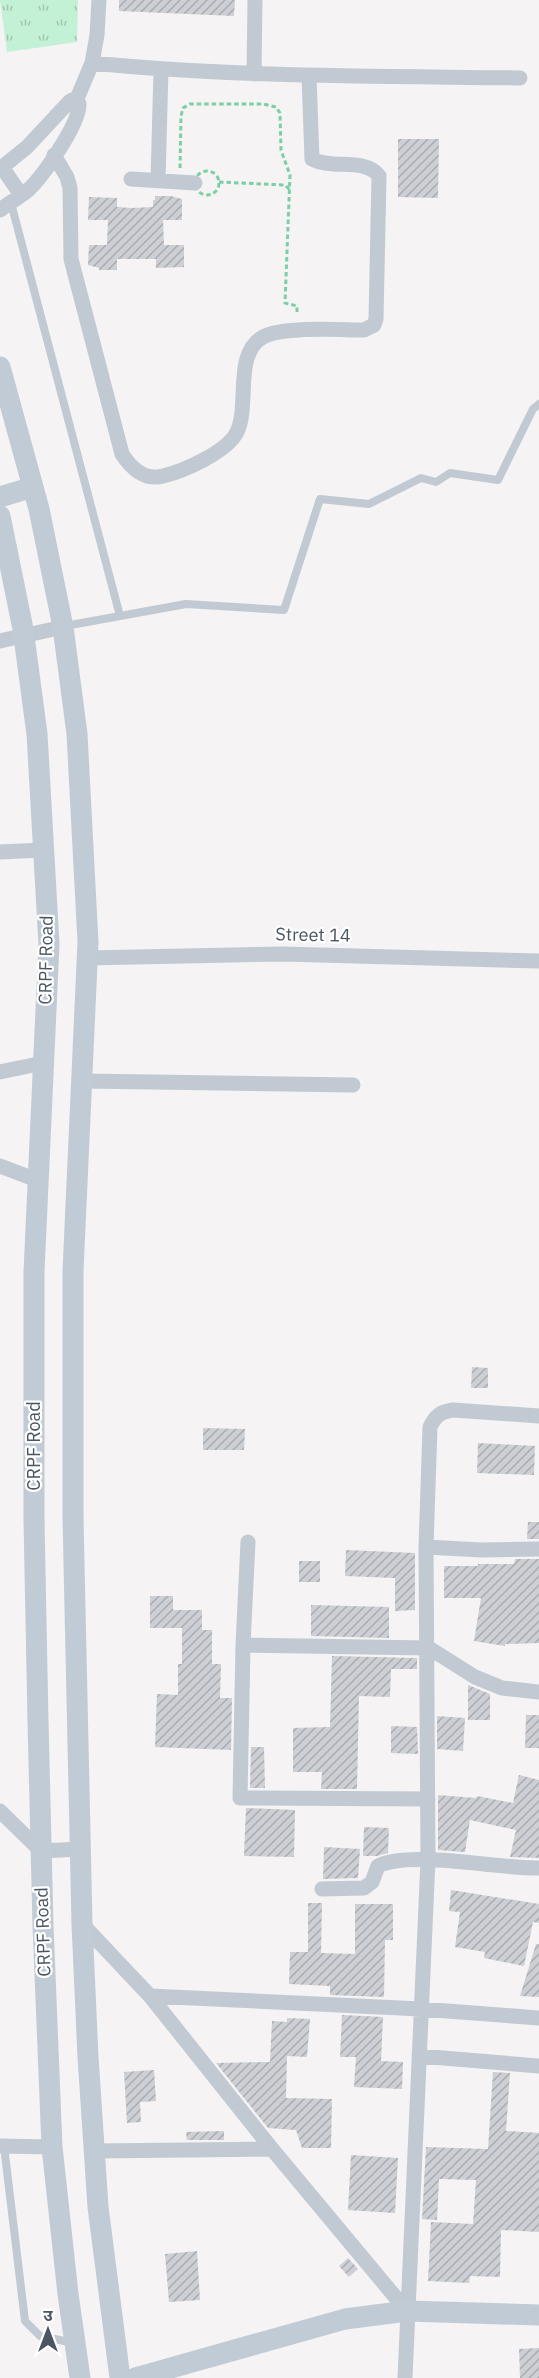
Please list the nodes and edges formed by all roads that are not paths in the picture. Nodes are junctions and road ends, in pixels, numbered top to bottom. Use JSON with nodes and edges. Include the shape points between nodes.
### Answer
{"nodes":[{"id":1,"x":99,"y":0,"type":"edge"},
{"id":2,"x":255,"y":0,"type":"edge"},
{"id":3,"x":92,"y":63,"type":"junction"},
{"id":4,"x":161,"y":69,"type":"junction"},
{"id":5,"x":254,"y":74,"type":"junction"},
{"id":6,"x":309,"y":76,"type":"junction"},
{"id":7,"x":520,"y":78,"type":"dead end"},
{"id":8,"x":76,"y":101,"type":"junction"},
{"id":9,"x":54,"y":155,"type":"junction"},
{"id":10,"x":1,"y":168,"type":"edge"},
{"id":11,"x":131,"y":179,"type":"dead end"},
{"id":12,"x":193,"y":179,"type":"dead end"},
{"id":13,"x":158,"y":181,"type":"junction"},
{"id":14,"x":11,"y":202,"type":"edge"},
{"id":15,"x":0,"y":367,"type":"edge"},
{"id":16,"x":539,"y":404,"type":"edge"},
{"id":17,"x":33,"y":487,"type":"junction"},
{"id":18,"x":0,"y":496,"type":"edge"},
{"id":19,"x":0,"y":519,"type":"edge"},
{"id":20,"x":120,"y":616,"type":"junction"},
{"id":21,"x":63,"y":627,"type":"junction"},
{"id":22,"x":24,"y":637,"type":"junction"},
{"id":23,"x":0,"y":641,"type":"edge"},
{"id":24,"x":43,"y":850,"type":"junction"},
{"id":25,"x":0,"y":852,"type":"edge"},
{"id":26,"x":87,"y":958,"type":"junction"},
{"id":27,"x":539,"y":961,"type":"edge"},
{"id":28,"x":43,"y":1063,"type":"junction"},
{"id":29,"x":0,"y":1072,"type":"edge"},
{"id":30,"x":82,"y":1082,"type":"junction"},
{"id":31,"x":353,"y":1085,"type":"dead end"},
{"id":32,"x":0,"y":1166,"type":"edge"},
{"id":33,"x":37,"y":1180,"type":"junction"},
{"id":34,"x":539,"y":1416,"type":"edge"},
{"id":35,"x":248,"y":1542,"type":"dead end"},
{"id":36,"x":426,"y":1547,"type":"junction"},
{"id":37,"x":539,"y":1549,"type":"edge"},
{"id":38,"x":243,"y":1645,"type":"junction"},
{"id":39,"x":429,"y":1648,"type":"junction"},
{"id":40,"x":539,"y":1692,"type":"edge"},
{"id":41,"x":428,"y":1799,"type":"junction"},
{"id":42,"x":0,"y":1811,"type":"edge"},
{"id":43,"x":81,"y":1849,"type":"junction"},
{"id":44,"x":41,"y":1851,"type":"junction"},
{"id":45,"x":428,"y":1860,"type":"junction"},
{"id":46,"x":539,"y":1868,"type":"edge"},
{"id":47,"x":322,"y":1888,"type":"dead end"},
{"id":48,"x":82,"y":1924,"type":"junction"},
{"id":49,"x":150,"y":1996,"type":"junction"},
{"id":50,"x":421,"y":2009,"type":"junction"},
{"id":51,"x":539,"y":2018,"type":"edge"},
{"id":52,"x":419,"y":2056,"type":"junction"},
{"id":53,"x":539,"y":2066,"type":"edge"},
{"id":54,"x":2,"y":2146,"type":"edge"},
{"id":55,"x":52,"y":2147,"type":"junction"},
{"id":56,"x":272,"y":2149,"type":"junction"},
{"id":57,"x":94,"y":2151,"type":"junction"},
{"id":58,"x":407,"y":2311,"type":"junction"},
{"id":59,"x":539,"y":2314,"type":"edge"},
{"id":60,"x":75,"y":2344,"type":"junction"},
{"id":61,"x":80,"y":2378,"type":"edge"},
{"id":62,"x":120,"y":2378,"type":"edge"},
{"id":63,"x":135,"y":2378,"type":"edge"},
{"id":64,"x":405,"y":2378,"type":"edge"}],
"edges":[{"from":1,"to":3,"type":"street"},
{"from":2,"to":5,"type":"street"},
{"from":3,"to":4,"type":"street"},
{"from":3,"to":8,"type":"street"},
{"from":4,"to":5,"type":"street"},
{"from":4,"to":13,"type":"street"},
{"from":5,"to":6,"type":"street"},
{"from":6,"to":7,"type":"street"},
{"from":6,"to":9,"type":"street","via":[[312,159],[320,164],[371,168],[379,176],[376,319],[364,330],[279,332],[262,338],[246,358],[238,429],[227,444],[205,459],[158,478],[140,473],[122,454],[71,260],[68,177]]},
{"from":8,"to":9,"type":"street","via":[[79,111]]},
{"from":8,"to":10,"type":"street","via":[[69,102],[27,147]]},
{"from":9,"to":14,"type":"street","via":[[36,181]]},
{"from":10,"to":14,"type":"street"},
{"from":11,"to":13,"type":"street"},
{"from":12,"to":13,"type":"street"},
{"from":14,"to":20,"type":"lane"},
{"from":15,"to":17,"type":"street"},
{"from":16,"to":20,"type":"lane","via":[[498,480],[450,473],[436,482],[421,478],[369,504],[320,499],[284,610],[186,604]]},
{"from":17,"to":18,"type":"street"},
{"from":17,"to":21,"type":"street"},
{"from":19,"to":22,"type":"street","name":"CRPF Road"},
{"from":20,"to":21,"type":"lane"},
{"from":21,"to":22,"type":"street"},
{"from":21,"to":26,"type":"street","via":[[76,734]]},
{"from":22,"to":23,"type":"street"},
{"from":22,"to":24,"type":"street","name":"CRPF Road","via":[[37,734]]},
{"from":24,"to":25,"type":"street"},
{"from":24,"to":28,"type":"street","name":"CRPF Road","via":[[49,944]]},
{"from":26,"to":27,"type":"street","name":"Street 14","via":[[283,954]]},
{"from":26,"to":30,"type":"street"},
{"from":28,"to":29,"type":"street"},
{"from":28,"to":33,"type":"street","name":"CRPF Road"},
{"from":30,"to":31,"type":"street"},
{"from":30,"to":43,"type":"street","via":[[73,1271],[73,1518]]},
{"from":32,"to":33,"type":"street"},
{"from":33,"to":44,"type":"street","name":"CRPF Road","via":[[34,1520]]},
{"from":34,"to":36,"type":"street","via":[[453,1410],[441,1412],[434,1419],[430,1428]]},
{"from":35,"to":38,"type":"street"},
{"from":36,"to":37,"type":"street"},
{"from":36,"to":39,"type":"street"},
{"from":38,"to":39,"type":"street"},
{"from":38,"to":41,"type":"street","via":[[240,1798]]},
{"from":39,"to":40,"type":"street","via":[[475,1677],[502,1688]]},
{"from":39,"to":41,"type":"street"},
{"from":41,"to":45,"type":"street"},
{"from":42,"to":44,"type":"street"},
{"from":43,"to":44,"type":"street"},
{"from":43,"to":48,"type":"street"},
{"from":44,"to":55,"type":"street","name":"CRPF Road"},
{"from":45,"to":46,"type":"street"},
{"from":45,"to":47,"type":"street","via":[[386,1862],[378,1866],[372,1882],[364,1888]]},
{"from":45,"to":50,"type":"street"},
{"from":48,"to":49,"type":"street"},
{"from":48,"to":57,"type":"street"},
{"from":49,"to":50,"type":"street"},
{"from":49,"to":56,"type":"street"},
{"from":50,"to":51,"type":"street"},
{"from":50,"to":52,"type":"street"},
{"from":52,"to":53,"type":"street"},
{"from":52,"to":58,"type":"street"},
{"from":54,"to":55,"type":"street"},
{"from":54,"to":60,"type":"lane","via":[[25,2321],[40,2336]]},
{"from":55,"to":60,"type":"street","name":"CRPF Road"},
{"from":56,"to":57,"type":"street"},
{"from":56,"to":58,"type":"street"},
{"from":57,"to":62,"type":"street"},
{"from":58,"to":59,"type":"street"},
{"from":58,"to":63,"type":"street","via":[[324,2324]]},
{"from":58,"to":64,"type":"street"},
{"from":60,"to":61,"type":"street","name":"CRPF Road"}]}
